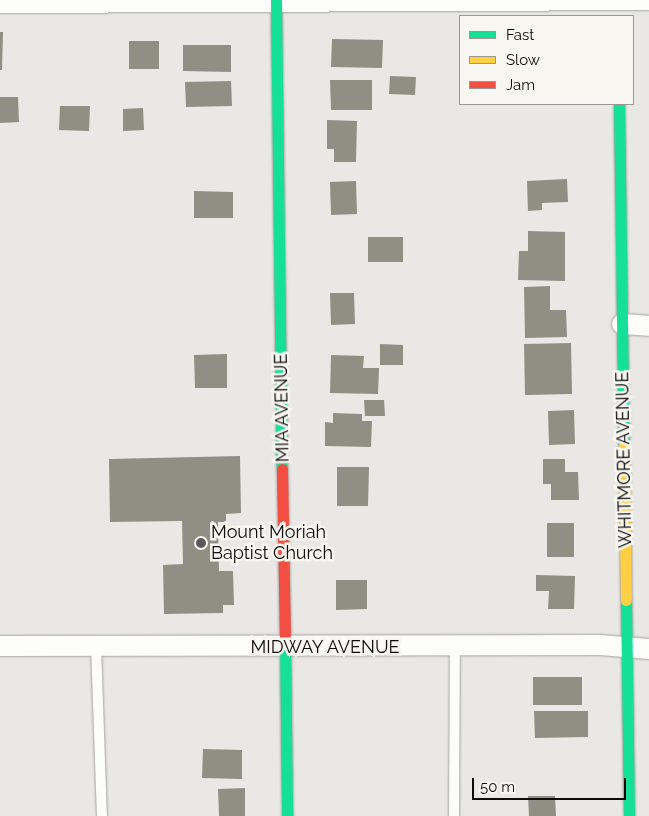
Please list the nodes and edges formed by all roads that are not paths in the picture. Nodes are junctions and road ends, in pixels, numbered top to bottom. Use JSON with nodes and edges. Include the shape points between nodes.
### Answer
{"nodes":[{"id":1,"x":617,"y":0,"type":"edge"},
{"id":2,"x":649,"y":0,"type":"edge"},
{"id":3,"x":276,"y":1,"type":"edge"},
{"id":4,"x":0,"y":3,"type":"edge"},
{"id":5,"x":617,"y":15,"type":"edge"},
{"id":6,"x":619,"y":105,"type":"edge"},
{"id":7,"x":622,"y":324,"type":"junction"},
{"id":8,"x":649,"y":326,"type":"edge"},
{"id":9,"x":0,"y":646,"type":"edge"},
{"id":10,"x":96,"y":646,"type":"junction"},
{"id":11,"x":285,"y":646,"type":"junction"},
{"id":12,"x":455,"y":647,"type":"junction"},
{"id":13,"x":625,"y":648,"type":"junction"},
{"id":14,"x":649,"y":649,"type":"edge"},
{"id":15,"x":102,"y":816,"type":"edge"},
{"id":16,"x":287,"y":816,"type":"edge"},
{"id":17,"x":454,"y":816,"type":"edge"},
{"id":18,"x":629,"y":816,"type":"edge"}],
"edges":[{"from":1,"to":2,"type":"street"},
{"from":1,"to":3,"type":"street"},
{"from":1,"to":5,"type":"street"},
{"from":3,"to":4,"type":"street"},
{"from":3,"to":11,"type":"street","name":"MIA AVENUE"},
{"from":6,"to":7,"type":"street","name":"WHITMORE AVENUE"},
{"from":7,"to":8,"type":"street"},
{"from":7,"to":13,"type":"street","name":"WHITMORE AVENUE"},
{"from":9,"to":10,"type":"street","name":"MIDWAY AVENUE"},
{"from":10,"to":11,"type":"street","name":"MIDWAY AVENUE"},
{"from":10,"to":15,"type":"lane"},
{"from":11,"to":12,"type":"street","name":"MIDWAY AVENUE"},
{"from":11,"to":16,"type":"street","name":"MIA AVENUE"},
{"from":12,"to":13,"type":"street","name":"MIDWAY AVENUE"},
{"from":12,"to":17,"type":"lane"},
{"from":13,"to":14,"type":"street","name":"MIDWAY AVENUE"},
{"from":13,"to":18,"type":"street","name":"WHITMORE AVENUE"}]}
